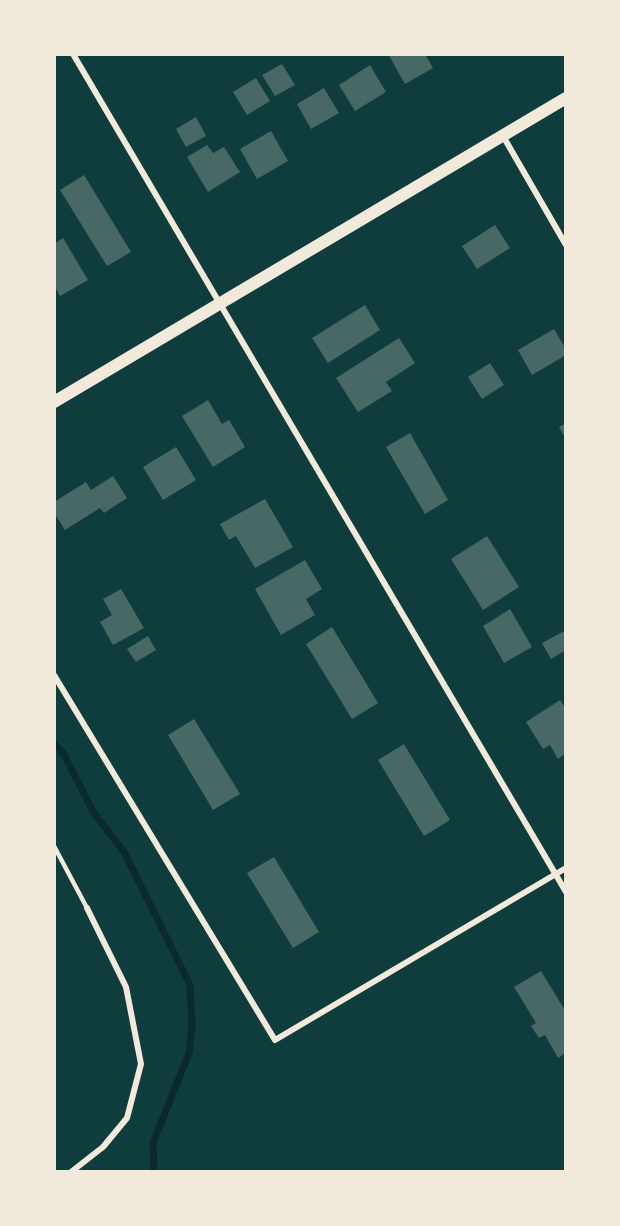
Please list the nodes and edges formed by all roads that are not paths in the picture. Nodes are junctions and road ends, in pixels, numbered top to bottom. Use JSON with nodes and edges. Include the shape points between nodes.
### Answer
{"nodes":[{"id":1,"x":73,"y":54,"type":"edge"},
{"id":2,"x":566,"y":98,"type":"edge"},
{"id":3,"x":503,"y":136,"type":"junction"},
{"id":4,"x":566,"y":245,"type":"edge"},
{"id":5,"x":220,"y":303,"type":"junction"},
{"id":6,"x":54,"y":402,"type":"edge"},
{"id":7,"x":54,"y":675,"type":"edge"},
{"id":8,"x":54,"y":846,"type":"edge"},
{"id":9,"x":566,"y":868,"type":"edge"},
{"id":10,"x":555,"y":874,"type":"junction"},
{"id":11,"x":566,"y":892,"type":"edge"},
{"id":12,"x":87,"y":908,"type":"joint"},
{"id":13,"x":71,"y":1172,"type":"edge"}],
"edges":[{"from":1,"to":5,"type":"street"},
{"from":2,"to":3,"type":"main road"},
{"from":3,"to":4,"type":"street"},
{"from":3,"to":5,"type":"main road"},
{"from":5,"to":6,"type":"main road"},
{"from":5,"to":10,"type":"street"},
{"from":7,"to":10,"type":"street","via":[[275,1040]]},
{"from":8,"to":12,"type":"lane"},
{"from":9,"to":10,"type":"street"},
{"from":10,"to":11,"type":"street"},
{"from":12,"to":13,"type":"street","via":[[126,987],[141,1064],[127,1118],[103,1147]]}]}
